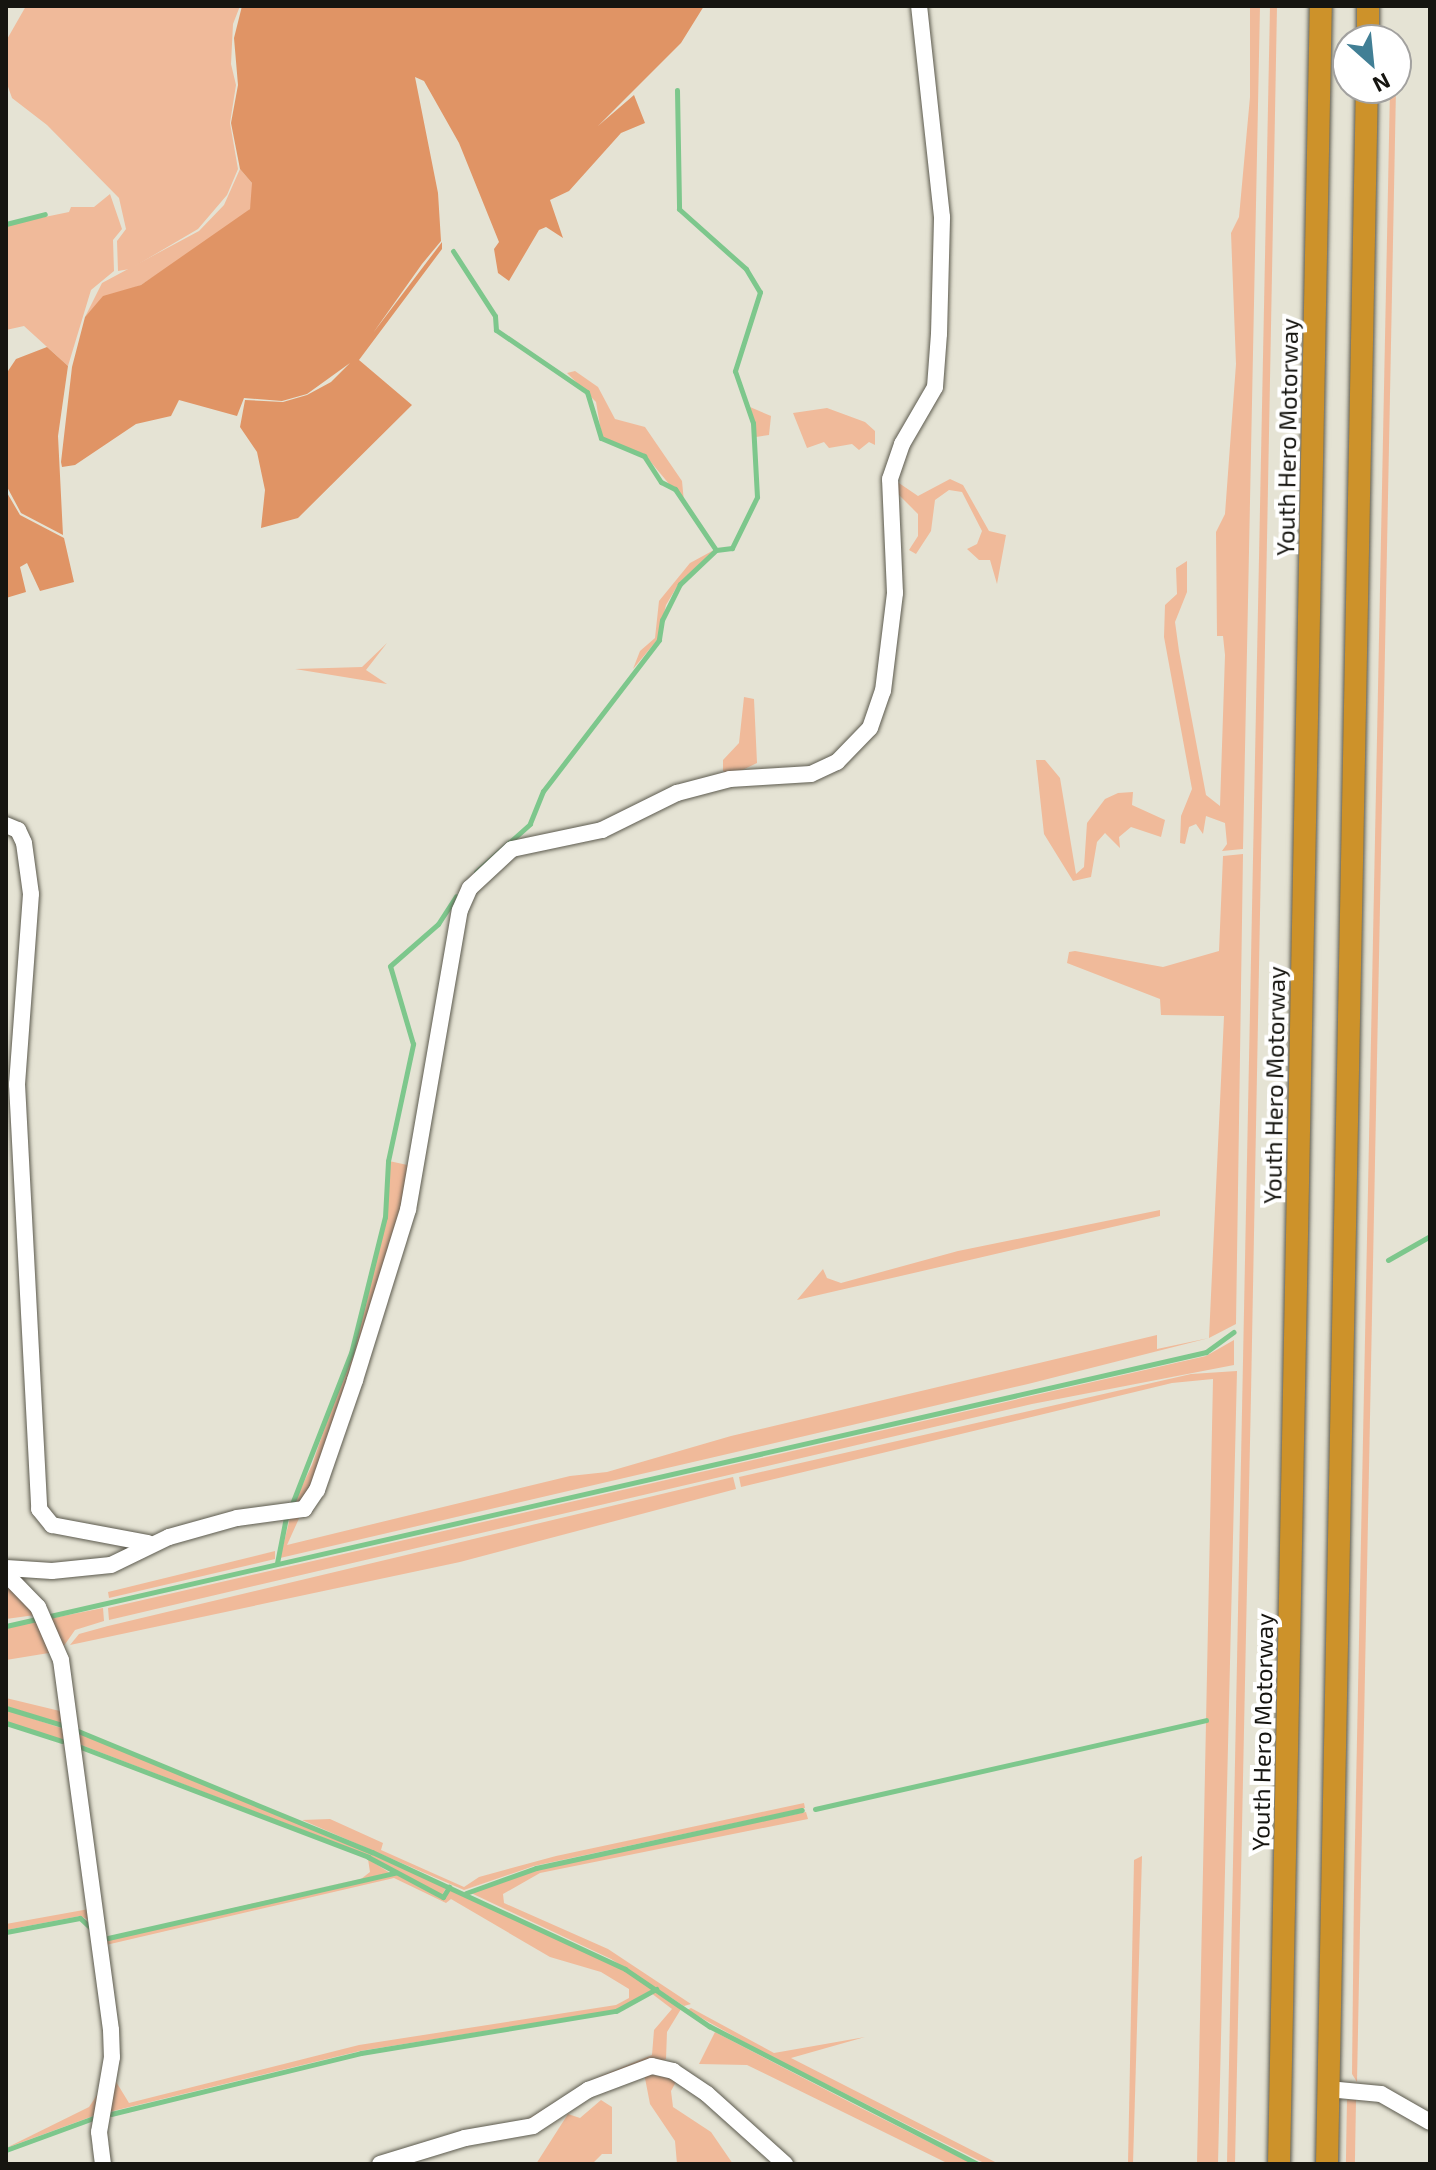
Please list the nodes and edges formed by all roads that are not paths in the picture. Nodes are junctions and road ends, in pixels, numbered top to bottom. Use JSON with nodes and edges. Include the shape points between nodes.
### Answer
{"nodes":[{"id":1,"x":919,"y":6,"type":"edge"},
{"id":2,"x":1321,"y":6,"type":"edge"},
{"id":3,"x":1367,"y":104,"type":"edge"},
{"id":4,"x":6,"y":825,"type":"edge"},
{"id":5,"x":148,"y":1543,"type":"junction"},
{"id":6,"x":6,"y":1571,"type":"edge"},
{"id":7,"x":1328,"y":2089,"type":"junction"},
{"id":8,"x":1430,"y":2122,"type":"edge"},
{"id":9,"x":103,"y":2164,"type":"edge"},
{"id":10,"x":380,"y":2164,"type":"edge"},
{"id":11,"x":785,"y":2164,"type":"edge"},
{"id":12,"x":1279,"y":2164,"type":"edge"},
{"id":13,"x":1327,"y":2164,"type":"edge"}],
"edges":[{"from":1,"to":5,"type":"street","via":[[942,217],[939,334],[935,387],[902,444],[890,479],[895,593],[883,691],[870,728],[837,762],[811,774],[730,779],[677,793],[602,830],[512,849],[470,888],[460,910],[408,1210],[317,1490],[304,1509],[237,1518]]},
{"from":2,"to":12,"type":"highway","name":"Youth Hero Motorway"},
{"from":3,"to":7,"type":"highway"},
{"from":4,"to":5,"type":"street","via":[[18,830],[24,843],[31,894],[17,1084],[39,1509],[52,1525]]},
{"from":5,"to":6,"type":"street","via":[[130,1557],[87,1569]]},
{"from":6,"to":9,"type":"street","via":[[38,1607],[61,1660],[111,2030],[99,2132]]},
{"from":7,"to":8,"type":"street","via":[[1381,2094]]},
{"from":7,"to":13,"type":"highway"},
{"from":10,"to":11,"type":"street","via":[[465,2138],[533,2126],[588,2090],[652,2066],[673,2071],[707,2094]]}]}
